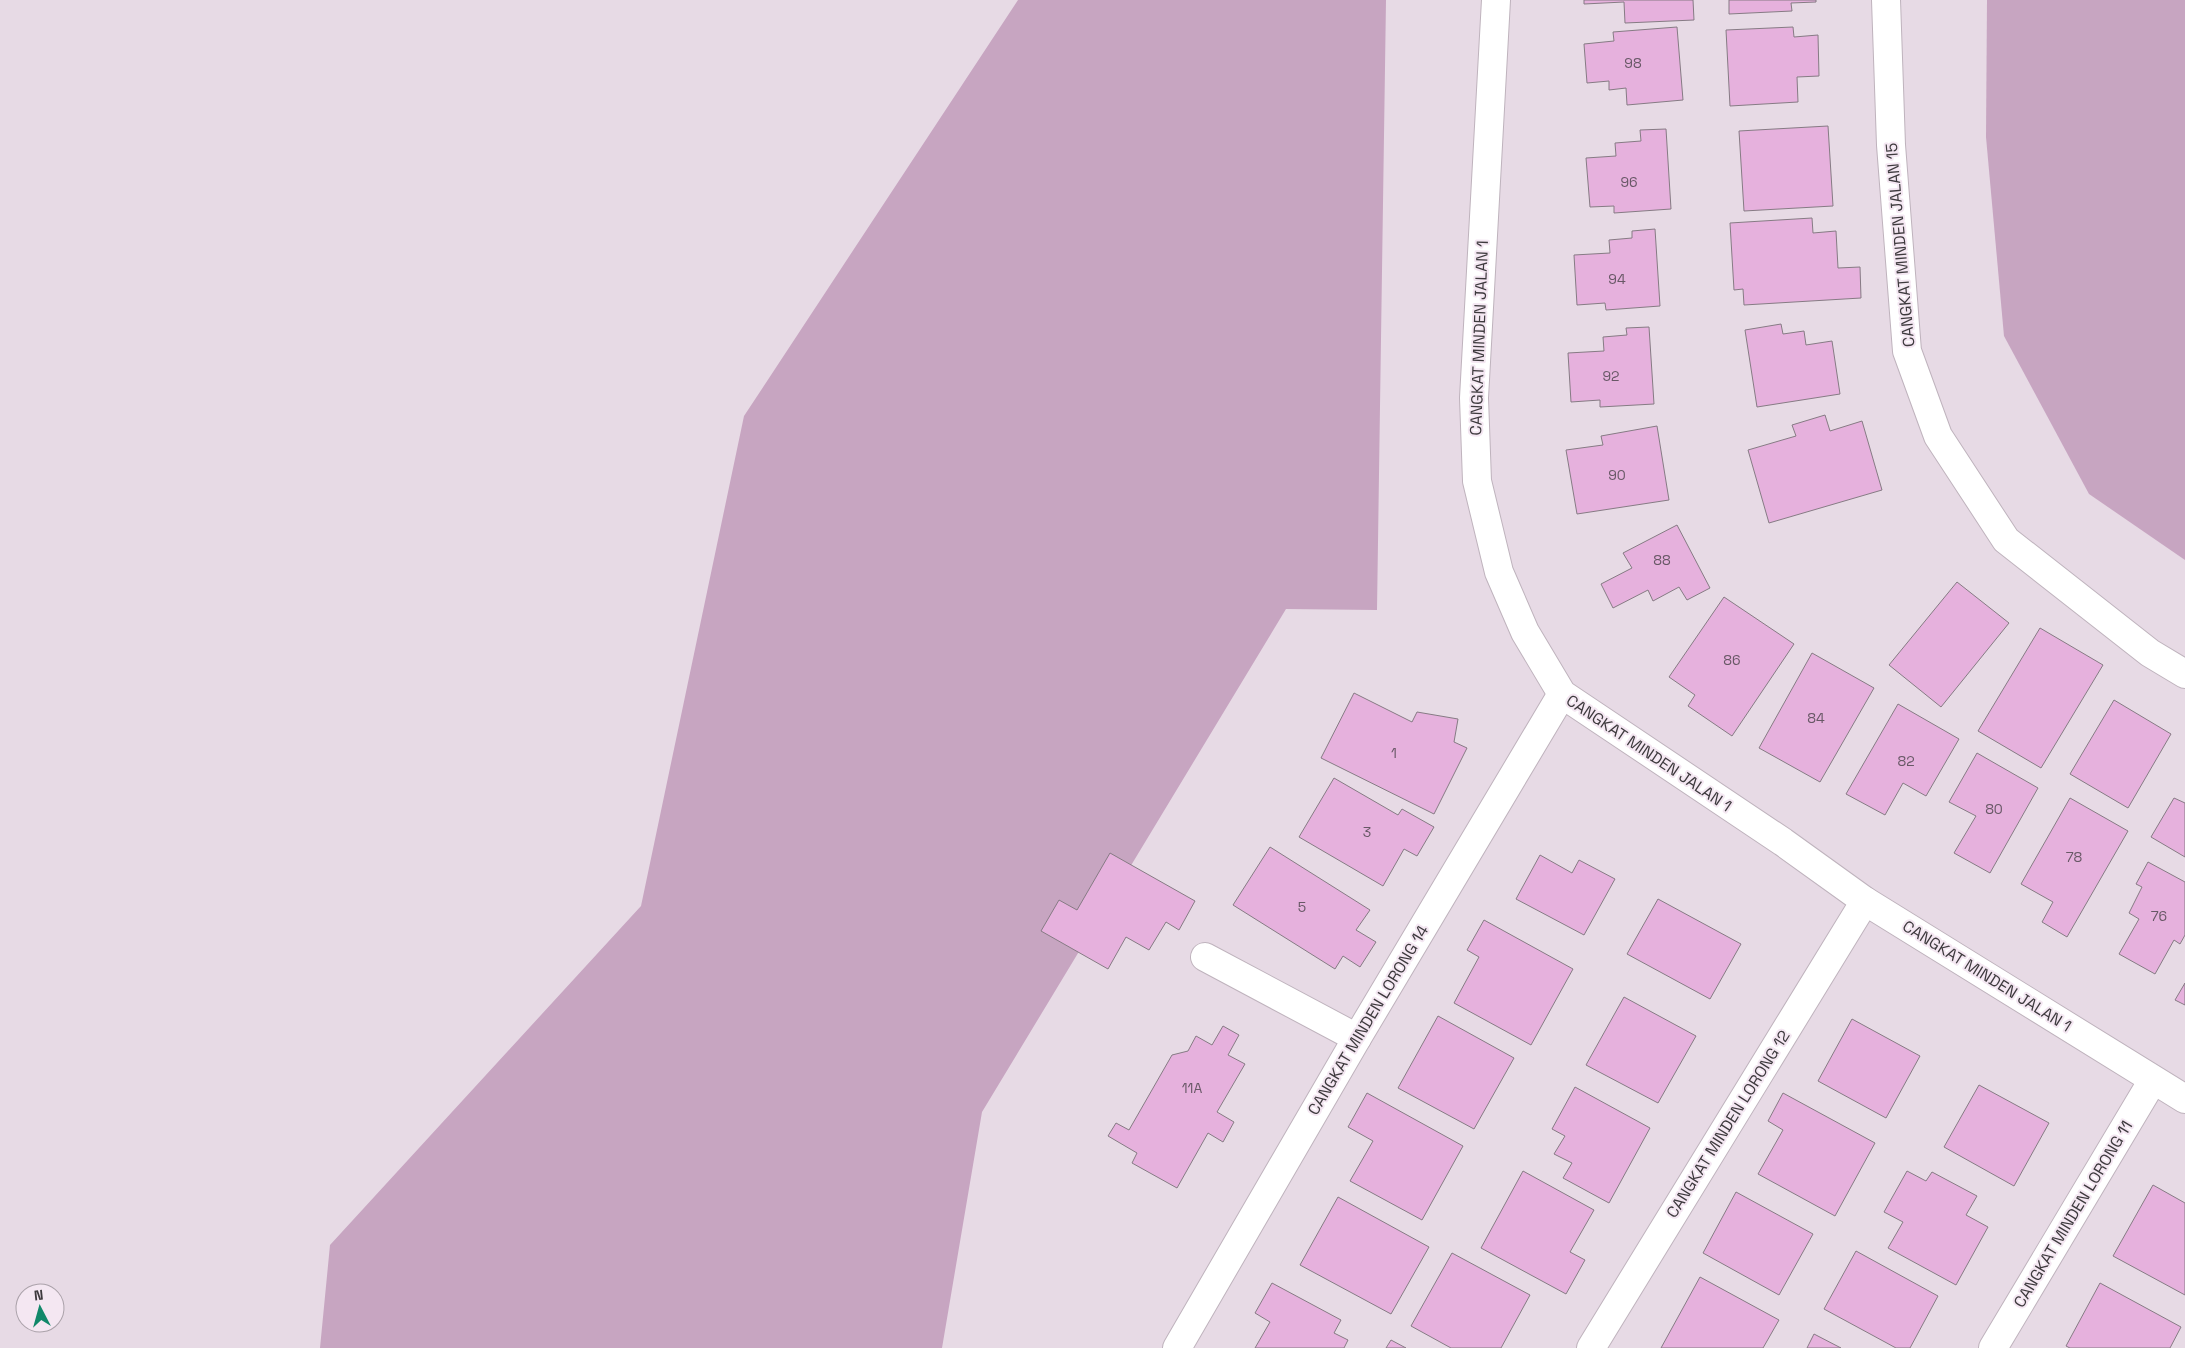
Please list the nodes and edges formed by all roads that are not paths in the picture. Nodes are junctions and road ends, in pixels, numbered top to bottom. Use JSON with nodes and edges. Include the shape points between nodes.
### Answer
{"nodes":[{"id":1,"x":1496,"y":0,"type":"edge"},
{"id":2,"x":1886,"y":0,"type":"edge"},
{"id":3,"x":2185,"y":674,"type":"edge"},
{"id":4,"x":1562,"y":694,"type":"junction"},
{"id":5,"x":1865,"y":901,"type":"junction"},
{"id":6,"x":1206,"y":957,"type":"dead end"},
{"id":7,"x":1356,"y":1038,"type":"junction"},
{"id":8,"x":2153,"y":1080,"type":"junction"},
{"id":9,"x":2185,"y":1099,"type":"edge"},
{"id":10,"x":1177,"y":1348,"type":"edge"},
{"id":11,"x":1590,"y":1348,"type":"edge"},
{"id":12,"x":1993,"y":1348,"type":"edge"}],
"edges":[{"from":1,"to":4,"type":"street","name":"CANGKAT MINDEN JALAN 1","via":[[1474,398],[1477,481],[1499,572],[1525,632]]},
{"from":2,"to":3,"type":"street","name":"CANGKAT MINDEN JALAN 15","via":[[1891,145],[1907,351],[1938,436],[2006,540],[2150,653]]},
{"from":4,"to":5,"type":"street","name":"CANGKAT MINDEN JALAN 1"},
{"from":4,"to":7,"type":"street","name":"CANGKAT MINDEN LORONG 14"},
{"from":5,"to":8,"type":"street","name":"CANGKAT MINDEN JALAN 1"},
{"from":5,"to":11,"type":"street","name":"CANGKAT MINDEN LORONG 12"},
{"from":6,"to":7,"type":"street"},
{"from":7,"to":10,"type":"street","name":"CANGKAT MINDEN LORONG 14"},
{"from":8,"to":9,"type":"street","name":"CANGKAT MINDEN JALAN 1"},
{"from":8,"to":12,"type":"street","name":"CANGKAT MINDEN LORONG 11"}]}
